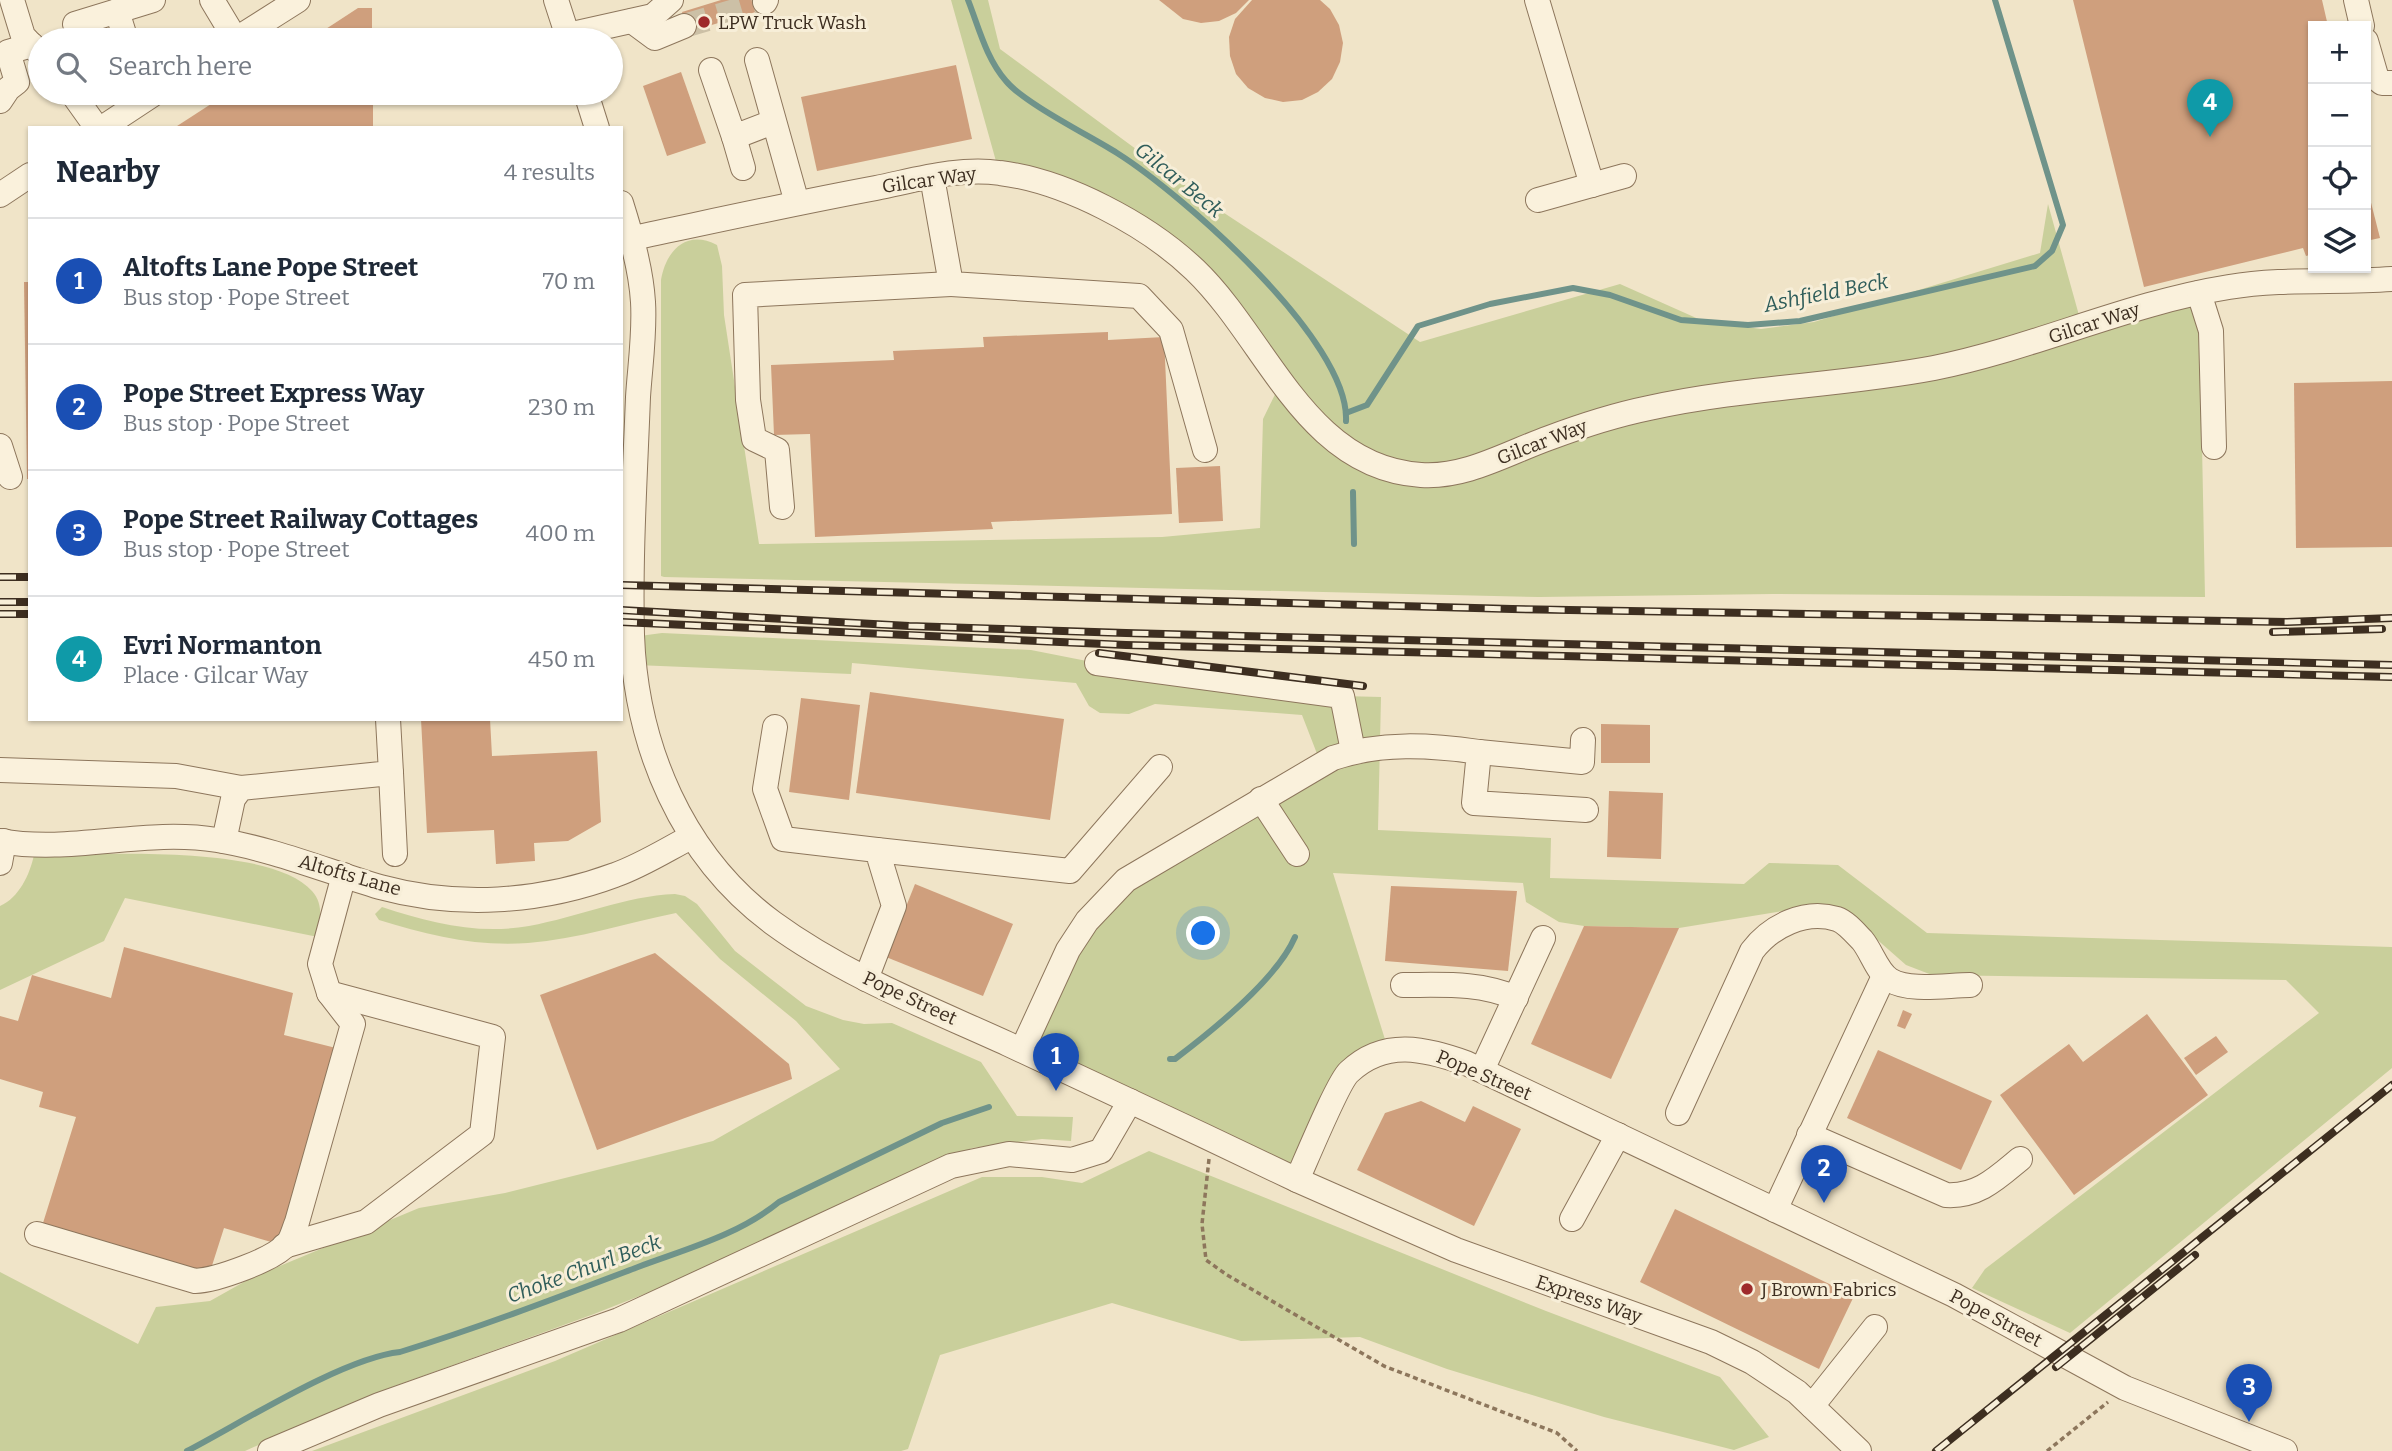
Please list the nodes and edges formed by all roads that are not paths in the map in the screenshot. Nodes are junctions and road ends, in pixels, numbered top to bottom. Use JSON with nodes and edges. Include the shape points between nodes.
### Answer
{"nodes":[{"id":1,"x":12,"y":0,"type":"edge"},
{"id":2,"x":153,"y":0,"type":"edge"},
{"id":3,"x":212,"y":0,"type":"edge"},
{"id":4,"x":298,"y":0,"type":"edge"},
{"id":5,"x":556,"y":0,"type":"edge"},
{"id":6,"x":671,"y":0,"type":"tunnel mouth"},
{"id":7,"x":1536,"y":0,"type":"edge"},
{"id":8,"x":2356,"y":0,"type":"edge"},
{"id":9,"x":117,"y":11,"type":"junction"},
{"id":10,"x":632,"y":21,"type":"junction"},
{"id":11,"x":2361,"y":21,"type":"edge"},
{"id":12,"x":75,"y":23,"type":"dead end"},
{"id":13,"x":684,"y":26,"type":"tunnel mouth"},
{"id":14,"x":122,"y":28,"type":"edge"},
{"id":15,"x":229,"y":28,"type":"edge"},
{"id":16,"x":255,"y":28,"type":"edge"},
{"id":17,"x":565,"y":28,"type":"edge"},
{"id":18,"x":606,"y":28,"type":"edge"},
{"id":19,"x":28,"y":41,"type":"edge"},
{"id":20,"x":28,"y":50,"type":"edge"},
{"id":21,"x":4,"y":51,"type":"edge"},
{"id":22,"x":2371,"y":58,"type":"edge"},
{"id":23,"x":757,"y":60,"type":"dead end"},
{"id":24,"x":712,"y":70,"type":"dead end"},
{"id":25,"x":2392,"y":83,"type":"edge"},
{"id":26,"x":0,"y":102,"type":"edge"},
{"id":27,"x":81,"y":105,"type":"edge"},
{"id":28,"x":136,"y":105,"type":"edge"},
{"id":29,"x":590,"y":105,"type":"edge"},
{"id":30,"x":774,"y":122,"type":"junction"},
{"id":31,"x":97,"y":126,"type":"edge"},
{"id":32,"x":102,"y":126,"type":"edge"},
{"id":33,"x":596,"y":126,"type":"edge"},
{"id":34,"x":734,"y":137,"type":"junction"},
{"id":35,"x":743,"y":168,"type":"dead end"},
{"id":36,"x":1624,"y":176,"type":"dead end"},
{"id":37,"x":28,"y":177,"type":"edge"},
{"id":38,"x":932,"y":177,"type":"junction"},
{"id":39,"x":1592,"y":185,"type":"junction"},
{"id":40,"x":0,"y":195,"type":"edge"},
{"id":41,"x":1538,"y":200,"type":"dead end"},
{"id":42,"x":797,"y":203,"type":"junction"},
{"id":43,"x":623,"y":210,"type":"edge"},
{"id":44,"x":632,"y":239,"type":"junction"},
{"id":45,"x":2392,"y":279,"type":"edge"},
{"id":46,"x":951,"y":284,"type":"junction"},
{"id":47,"x":2199,"y":293,"type":"junction"},
{"id":48,"x":631,"y":361,"type":"edge"},
{"id":49,"x":0,"y":446,"type":"edge"},
{"id":50,"x":2214,"y":447,"type":"dead end"},
{"id":51,"x":1205,"y":450,"type":"dead end"},
{"id":52,"x":10,"y":477,"type":"dead end"},
{"id":53,"x":782,"y":507,"type":"dead end"},
{"id":54,"x":1107,"y":671,"type":"dead end"},
{"id":55,"x":388,"y":721,"type":"edge"},
{"id":56,"x":775,"y":727,"type":"dead end"},
{"id":57,"x":1583,"y":740,"type":"dead end"},
{"id":58,"x":1353,"y":751,"type":"junction"},
{"id":59,"x":1479,"y":751,"type":"junction"},
{"id":60,"x":1160,"y":767,"type":"dead end"},
{"id":61,"x":0,"y":770,"type":"edge"},
{"id":62,"x":391,"y":773,"type":"junction"},
{"id":63,"x":241,"y":788,"type":"junction"},
{"id":64,"x":1261,"y":799,"type":"junction"},
{"id":65,"x":1586,"y":810,"type":"dead end"},
{"id":66,"x":691,"y":837,"type":"junction"},
{"id":67,"x":224,"y":841,"type":"junction"},
{"id":68,"x":2,"y":848,"type":"edge"},
{"id":69,"x":877,"y":850,"type":"junction"},
{"id":70,"x":1297,"y":854,"type":"dead end"},
{"id":71,"x":395,"y":855,"type":"dead end"},
{"id":72,"x":344,"y":875,"type":"junction"},
{"id":73,"x":1544,"y":938,"type":"dead end"},
{"id":74,"x":1884,"y":976,"type":"junction"},
{"id":75,"x":866,"y":979,"type":"junction"},
{"id":76,"x":1404,"y":985,"type":"dead end"},
{"id":77,"x":1970,"y":985,"type":"dead end"},
{"id":78,"x":329,"y":993,"type":"junction"},
{"id":79,"x":1516,"y":998,"type":"junction"},
{"id":80,"x":1022,"y":1050,"type":"junction"},
{"id":81,"x":1482,"y":1070,"type":"junction"},
{"id":82,"x":1129,"y":1101,"type":"junction"},
{"id":83,"x":1678,"y":1113,"type":"dead end"},
{"id":84,"x":1618,"y":1135,"type":"junction"},
{"id":85,"x":1810,"y":1135,"type":"junction"},
{"id":86,"x":2021,"y":1159,"type":"dead end"},
{"id":87,"x":1297,"y":1180,"type":"junction"},
{"id":88,"x":1775,"y":1210,"type":"junction"},
{"id":89,"x":1572,"y":1219,"type":"dead end"},
{"id":90,"x":37,"y":1234,"type":"dead end"},
{"id":91,"x":284,"y":1246,"type":"junction"},
{"id":92,"x":1875,"y":1327,"type":"dead end"},
{"id":93,"x":1812,"y":1406,"type":"junction"},
{"id":94,"x":270,"y":1451,"type":"edge"},
{"id":95,"x":1859,"y":1451,"type":"edge"},
{"id":96,"x":2285,"y":1451,"type":"edge"}],
"edges":[{"from":1,"to":19,"type":"street"},
{"from":2,"to":9,"type":"street"},
{"from":3,"to":15,"type":"street"},
{"from":4,"to":16,"type":"street"},
{"from":5,"to":17,"type":"street"},
{"from":6,"to":10,"type":"street","via":[[653,16]]},
{"from":7,"to":39,"type":"street"},
{"from":8,"to":11,"type":"street"},
{"from":9,"to":12,"type":"street"},
{"from":9,"to":14,"type":"street"},
{"from":10,"to":13,"type":"street","via":[[654,38]]},
{"from":10,"to":18,"type":"street"},
{"from":20,"to":21,"type":"street"},
{"from":21,"to":26,"type":"street","via":[[17,82]]},
{"from":22,"to":25,"type":"street","via":[[2377,79]]},
{"from":23,"to":30,"type":"street"},
{"from":24,"to":34,"type":"street"},
{"from":27,"to":31,"type":"street"},
{"from":28,"to":32,"type":"street"},
{"from":29,"to":33,"type":"street"},
{"from":30,"to":34,"type":"street"},
{"from":30,"to":42,"type":"street"},
{"from":34,"to":35,"type":"street"},
{"from":36,"to":39,"type":"street"},
{"from":37,"to":40,"type":"street"},
{"from":38,"to":42,"type":"street","name":"Gilcar Way"},
{"from":38,"to":46,"type":"street"},
{"from":38,"to":47,"type":"street","name":"Gilcar Way","via":[[976,172],[1025,178],[1104,208],[1137,226],[1197,272],[1321,430],[1377,467],[1426,476],[1468,470],[1549,438],[1643,409],[1744,390],[1940,367]]},
{"from":39,"to":41,"type":"street"},
{"from":42,"to":44,"type":"street","name":"Gilcar Way"},
{"from":43,"to":44,"type":"street"},
{"from":44,"to":48,"type":"street","via":[[643,303]]},
{"from":45,"to":47,"type":"street","name":"Gilcar Way","via":[[2268,283]]},
{"from":46,"to":51,"type":"street","via":[[1139,296],[1171,330]]},
{"from":46,"to":53,"type":"street","via":[[745,295],[748,400],[754,439],[777,450]]},
{"from":47,"to":50,"type":"street","via":[[2211,331]]},
{"from":48,"to":66,"type":"street","via":[[632,636],[653,754],[668,797]]},
{"from":49,"to":52,"type":"street"},
{"from":54,"to":58,"type":"street","via":[[1342,696]]},
{"from":55,"to":62,"type":"street"},
{"from":56,"to":69,"type":"street","via":[[765,789],[783,839]]},
{"from":57,"to":59,"type":"street","via":[[1583,762]]},
{"from":58,"to":59,"type":"street","via":[[1391,746]]},
{"from":58,"to":64,"type":"street"},
{"from":59,"to":65,"type":"street","via":[[1474,803]]},
{"from":60,"to":69,"type":"street","via":[[1070,871]]},
{"from":61,"to":63,"type":"street","via":[[176,776]]},
{"from":62,"to":63,"type":"street"},
{"from":62,"to":71,"type":"street"},
{"from":63,"to":67,"type":"street","via":[[233,799]]},
{"from":64,"to":70,"type":"street"},
{"from":64,"to":80,"type":"street","via":[[1149,864],[1108,898],[1069,950]]},
{"from":66,"to":72,"type":"street","name":"Altofts Lane","via":[[616,875],[512,899],[448,901]]},
{"from":66,"to":75,"type":"street","name":"Pope Street","via":[[730,886],[774,924]]},
{"from":67,"to":68,"type":"street","name":"Altofts Lane","via":[[167,836]]},
{"from":67,"to":72,"type":"street","name":"Altofts Lane"},
{"from":69,"to":75,"type":"street","via":[[894,906]]},
{"from":72,"to":78,"type":"street","via":[[320,964]]},
{"from":73,"to":79,"type":"street"},
{"from":74,"to":77,"type":"street","via":[[1906,985]]},
{"from":74,"to":83,"type":"street","via":[[1872,953],[1840,920],[1822,916],[1775,927],[1752,951]]},
{"from":74,"to":85,"type":"street"},
{"from":75,"to":80,"type":"street","name":"Pope Street"},
{"from":76,"to":79,"type":"street","via":[[1469,984]]},
{"from":78,"to":91,"type":"street","via":[[352,1024],[297,1222]]},
{"from":78,"to":91,"type":"street","via":[[493,1037],[482,1134],[366,1222]]},
{"from":79,"to":81,"type":"street"},
{"from":80,"to":82,"type":"street","name":"Pope Street"},
{"from":81,"to":84,"type":"street","name":"Pope Street"},
{"from":81,"to":87,"type":"street","name":"Pope Street","via":[[1436,1053],[1388,1049],[1348,1072]]},
{"from":82,"to":87,"type":"street","name":"Pope Street"},
{"from":82,"to":94,"type":"street","via":[[1101,1151],[1072,1160],[1009,1154],[951,1166],[619,1320],[379,1405]]},
{"from":84,"to":88,"type":"street","name":"Pope Street"},
{"from":84,"to":89,"type":"street"},
{"from":85,"to":86,"type":"street","via":[[1946,1195],[1986,1187]]},
{"from":85,"to":88,"type":"street"},
{"from":87,"to":93,"type":"street","name":"Express Way","via":[[1537,1282],[1711,1342],[1752,1362]]},
{"from":88,"to":96,"type":"street","name":"Pope Street","via":[[1954,1295],[2125,1388]]},
{"from":90,"to":91,"type":"street","via":[[195,1281],[248,1265]]},
{"from":92,"to":93,"type":"street"},
{"from":93,"to":95,"type":"street","name":"Express Way"}]}
